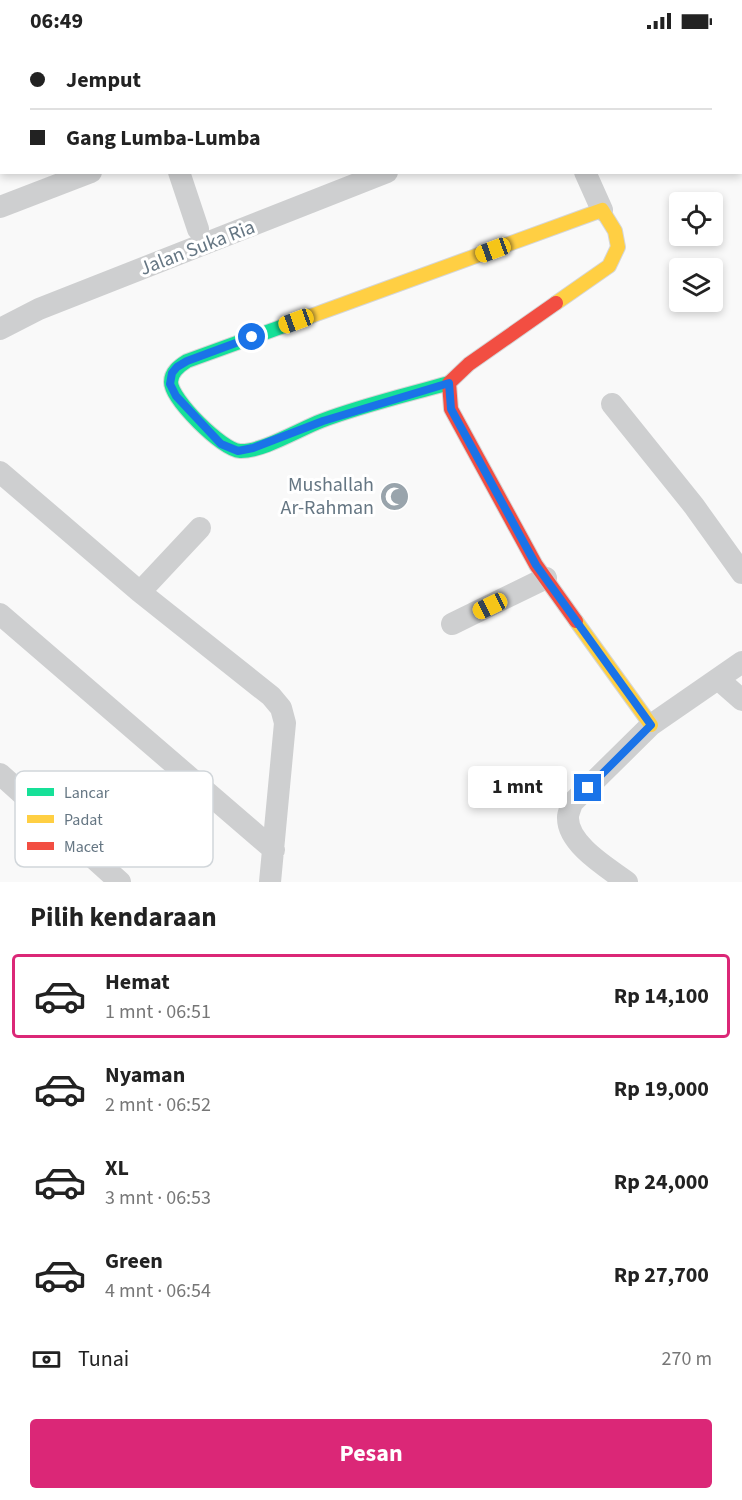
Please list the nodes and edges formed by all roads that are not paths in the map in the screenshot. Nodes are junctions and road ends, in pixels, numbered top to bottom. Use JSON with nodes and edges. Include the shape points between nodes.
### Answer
{"nodes":[{"id":1,"x":79,"y":174,"type":"edge"},
{"id":2,"x":180,"y":174,"type":"edge"},
{"id":3,"x":382,"y":174,"type":"edge"},
{"id":4,"x":586,"y":174,"type":"edge"},
{"id":5,"x":44,"y":180,"type":"edge"},
{"id":6,"x":0,"y":207,"type":"edge"},
{"id":7,"x":602,"y":210,"type":"junction"},
{"id":8,"x":198,"y":229,"type":"dead end"},
{"id":9,"x":5,"y":321,"type":"edge"},
{"id":10,"x":449,"y":383,"type":"junction"},
{"id":11,"x":612,"y":404,"type":"dead end"},
{"id":12,"x":0,"y":472,"type":"edge"},
{"id":13,"x":200,"y":528,"type":"dead end"},
{"id":14,"x":742,"y":573,"type":"edge"},
{"id":15,"x":546,"y":578,"type":"junction"},
{"id":16,"x":140,"y":592,"type":"junction"},
{"id":17,"x":0,"y":614,"type":"edge"},
{"id":18,"x":452,"y":624,"type":"dead end"},
{"id":19,"x":742,"y":662,"type":"edge"},
{"id":20,"x":718,"y":679,"type":"junction"},
{"id":21,"x":742,"y":700,"type":"edge"},
{"id":22,"x":651,"y":725,"type":"junction"},
{"id":23,"x":182,"y":771,"type":"edge"},
{"id":24,"x":0,"y":774,"type":"edge"},
{"id":25,"x":15,"y":788,"type":"edge"},
{"id":26,"x":213,"y":797,"type":"edge"},
{"id":27,"x":274,"y":850,"type":"junction"},
{"id":28,"x":103,"y":867,"type":"edge"},
{"id":29,"x":120,"y":882,"type":"edge"},
{"id":30,"x":270,"y":882,"type":"edge"},
{"id":31,"x":627,"y":882,"type":"edge"}],
"edges":[{"from":1,"to":5,"type":"street"},
{"from":2,"to":8,"type":"street"},
{"from":3,"to":9,"type":"street","name":"Jalan Suka Ria"},
{"from":4,"to":7,"type":"street"},
{"from":5,"to":6,"type":"street"},
{"from":7,"to":10,"type":"street","via":[[615,231],[618,246],[609,266],[469,364]]},
{"from":7,"to":10,"type":"street","via":[[187,361],[172,373],[170,384],[176,396],[221,444],[238,451]]},
{"from":10,"to":15,"type":"street","via":[[451,409]]},
{"from":11,"to":14,"type":"street"},
{"from":12,"to":16,"type":"street"},
{"from":13,"to":16,"type":"street"},
{"from":15,"to":18,"type":"street"},
{"from":15,"to":22,"type":"street"},
{"from":16,"to":27,"type":"street","via":[[272,696],[281,708],[285,723]]},
{"from":17,"to":23,"type":"street"},
{"from":19,"to":20,"type":"street"},
{"from":20,"to":21,"type":"street"},
{"from":20,"to":22,"type":"street"},
{"from":22,"to":31,"type":"street","via":[[572,803],[568,817],[573,835],[589,853]]},
{"from":24,"to":25,"type":"street"},
{"from":26,"to":27,"type":"street"},
{"from":27,"to":30,"type":"street"},
{"from":28,"to":29,"type":"street"}]}
